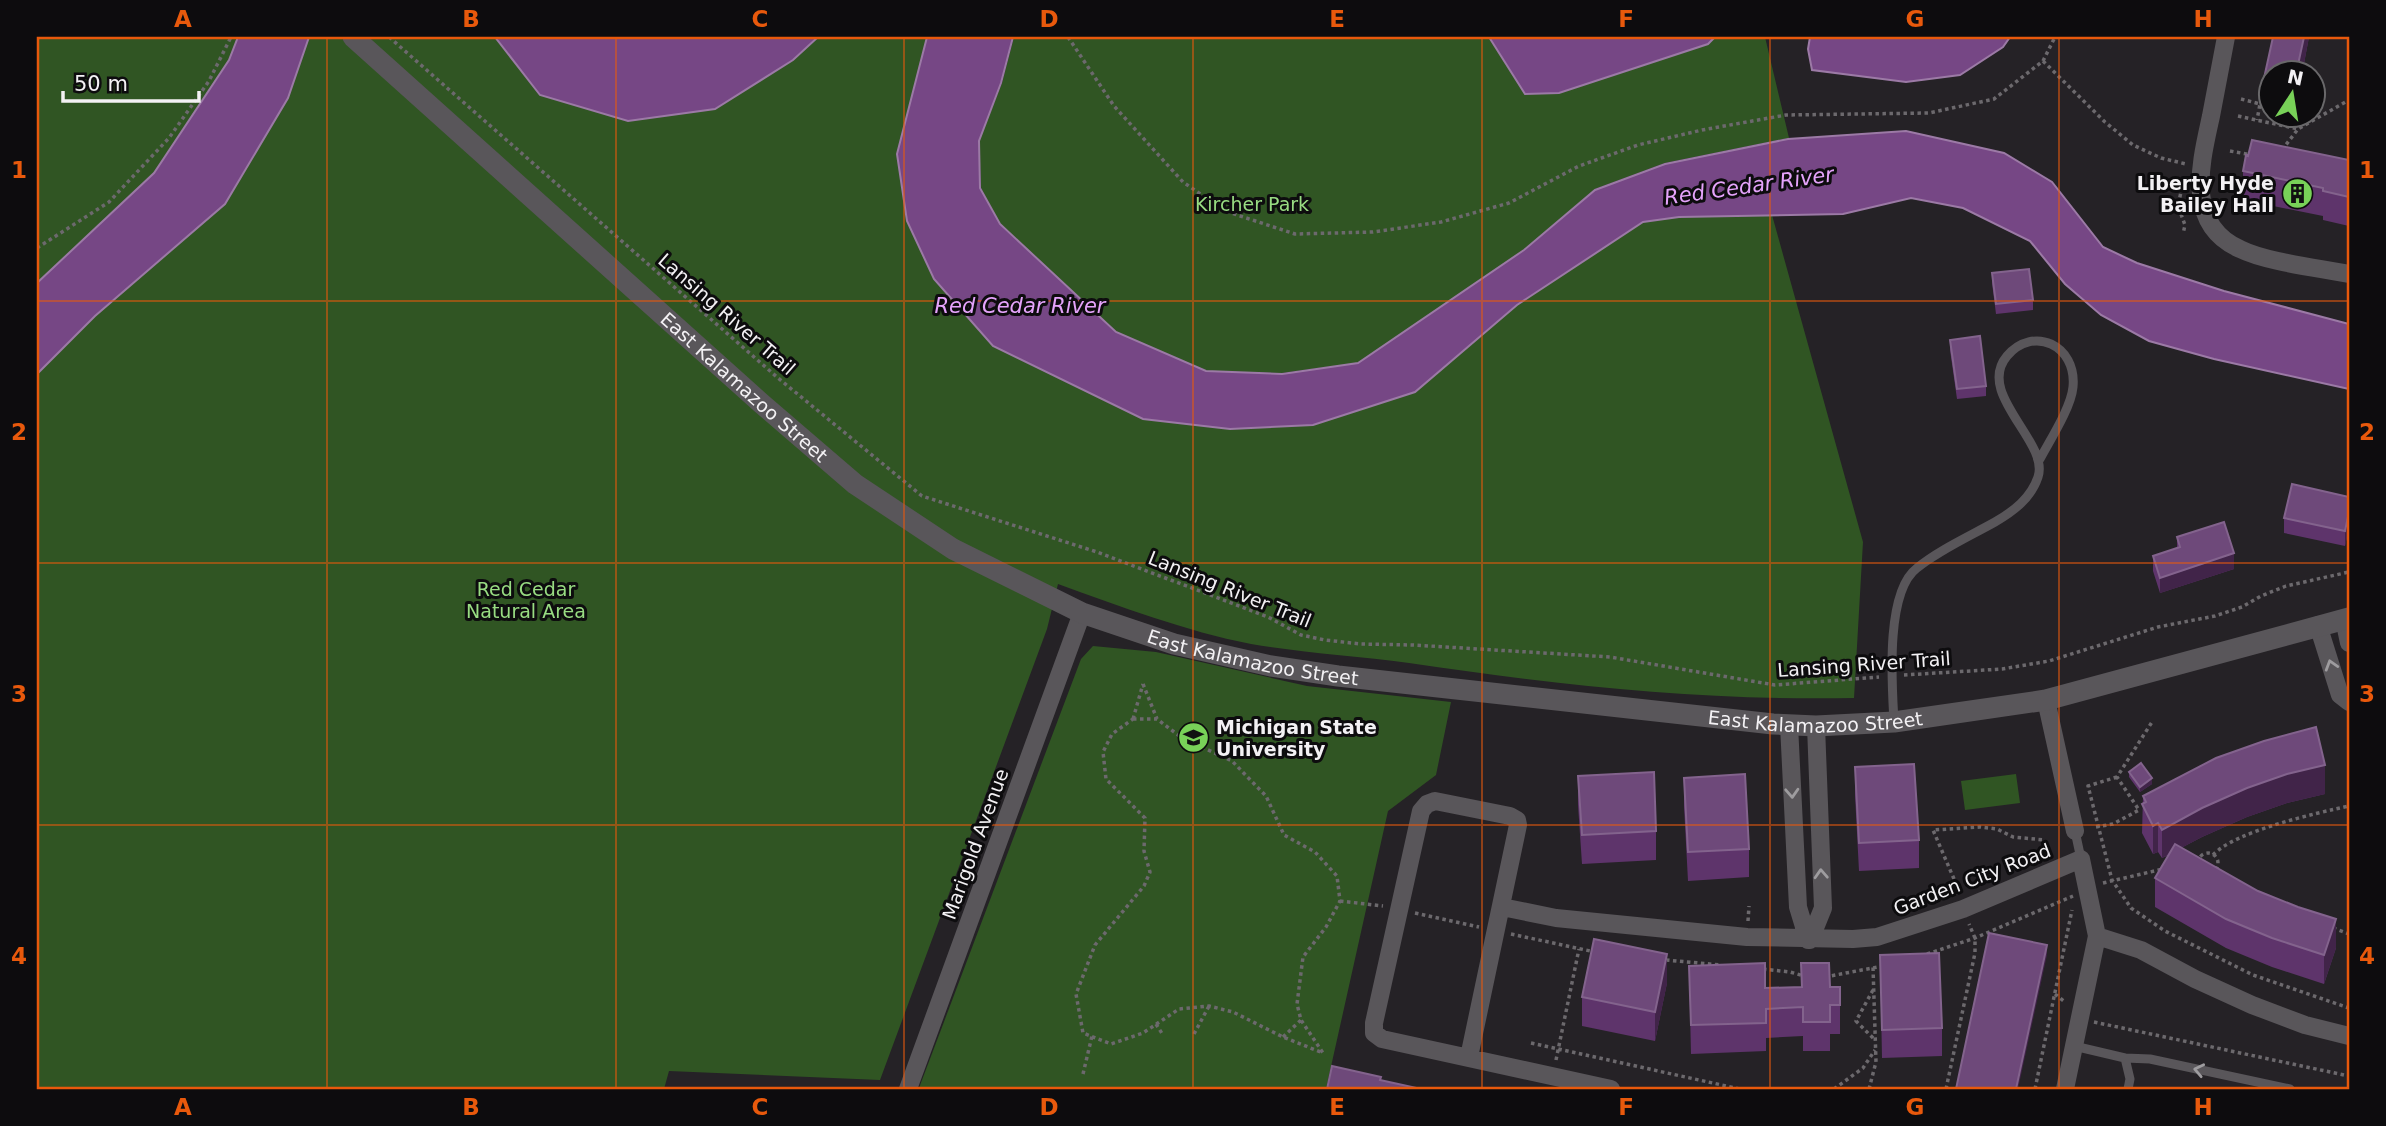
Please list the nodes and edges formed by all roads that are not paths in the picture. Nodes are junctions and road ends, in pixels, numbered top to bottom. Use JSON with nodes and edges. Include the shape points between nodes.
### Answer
{"nodes":[{"id":1,"x":2226,"y":37,"type":"edge"},
{"id":2,"x":357,"y":41,"type":"edge"},
{"id":3,"x":2349,"y":274,"type":"edge"},
{"id":4,"x":2040,"y":460,"type":"junction"},
{"id":5,"x":1082,"y":612,"type":"junction"},
{"id":6,"x":2347,"y":618,"type":"edge"},
{"id":7,"x":2318,"y":625,"type":"junction"},
{"id":8,"x":2349,"y":643,"type":"edge"},
{"id":9,"x":2046,"y":700,"type":"junction"},
{"id":10,"x":2349,"y":702,"type":"edge"},
{"id":11,"x":1894,"y":722,"type":"junction"},
{"id":12,"x":1789,"y":725,"type":"junction"},
{"id":13,"x":1816,"y":726,"type":"junction"},
{"id":14,"x":2076,"y":831,"type":"joint"},
{"id":15,"x":2081,"y":859,"type":"junction"},
{"id":16,"x":1502,"y":907,"type":"junction"},
{"id":17,"x":2097,"y":936,"type":"junction"},
{"id":18,"x":1809,"y":940,"type":"junction"},
{"id":19,"x":2349,"y":1036,"type":"edge"},
{"id":20,"x":2074,"y":1045,"type":"junction"},
{"id":21,"x":1469,"y":1058,"type":"junction"},
{"id":22,"x":2125,"y":1058,"type":"junction"},
{"id":23,"x":908,"y":1089,"type":"edge"},
{"id":24,"x":1611,"y":1089,"type":"edge"},
{"id":25,"x":2065,"y":1089,"type":"edge"},
{"id":26,"x":2128,"y":1089,"type":"edge"},
{"id":27,"x":2290,"y":1089,"type":"edge"}],
"edges":[{"from":1,"to":3,"type":"street","via":[[2201,167],[2205,213],[2214,228],[2238,249]]},
{"from":2,"to":5,"type":"street","name":"East Kalamazoo Street","via":[[855,484],[953,549]]},
{"from":4,"to":4,"type":"lane","via":[[2007,406],[2000,377],[2006,357],[2019,345],[2040,341],[2065,353],[2072,364],[2073,388]]},
{"from":4,"to":11,"type":"lane","via":[[2039,476],[2028,498],[1914,569],[1894,621]]},
{"from":5,"to":12,"type":"street","name":"East Kalamazoo Street","via":[[1174,645],[1271,666]]},
{"from":5,"to":23,"type":"street","name":"Marigold Avenue"},
{"from":6,"to":7,"type":"street","name":"East Kalamazoo Street"},
{"from":6,"to":8,"type":"street"},
{"from":7,"to":9,"type":"street","name":"East Kalamazoo Street"},
{"from":10,"to":7,"type":"street","one_way":true,"via":[[2340,695]]},
{"from":9,"to":11,"type":"street","name":"East Kalamazoo Street"},
{"from":9,"to":14,"type":"street"},
{"from":11,"to":13,"type":"street","name":"East Kalamazoo Street"},
{"from":12,"to":13,"type":"street","name":"East Kalamazoo Street"},
{"from":12,"to":18,"type":"street","one_way":true,"via":[[1798,907]]},
{"from":18,"to":13,"type":"street","one_way":true,"via":[[1823,908]]},
{"from":14,"to":15,"type":"lane"},
{"from":15,"to":17,"type":"street","name":"Garden City Road"},
{"from":15,"to":18,"type":"street","name":"Garden City Road","via":[[1963,909],[1877,937]]},
{"from":16,"to":18,"type":"street","name":"Garden City Road","via":[[1556,918]]},
{"from":16,"to":21,"type":"street"},
{"from":16,"to":21,"type":"street","via":[[1517,820],[1435,801],[1427,804],[1421,811],[1374,1033],[1382,1039]]},
{"from":17,"to":19,"type":"street","via":[[2141,950],[2252,1005]]},
{"from":17,"to":20,"type":"street","name":"Garden City Road"},
{"from":20,"to":22,"type":"lane"},
{"from":20,"to":25,"type":"street","name":"Garden City Road"},
{"from":21,"to":24,"type":"street"},
{"from":22,"to":26,"type":"lane"},
{"from":27,"to":22,"type":"lane","one_way":true,"via":[[2150,1059]]}]}
